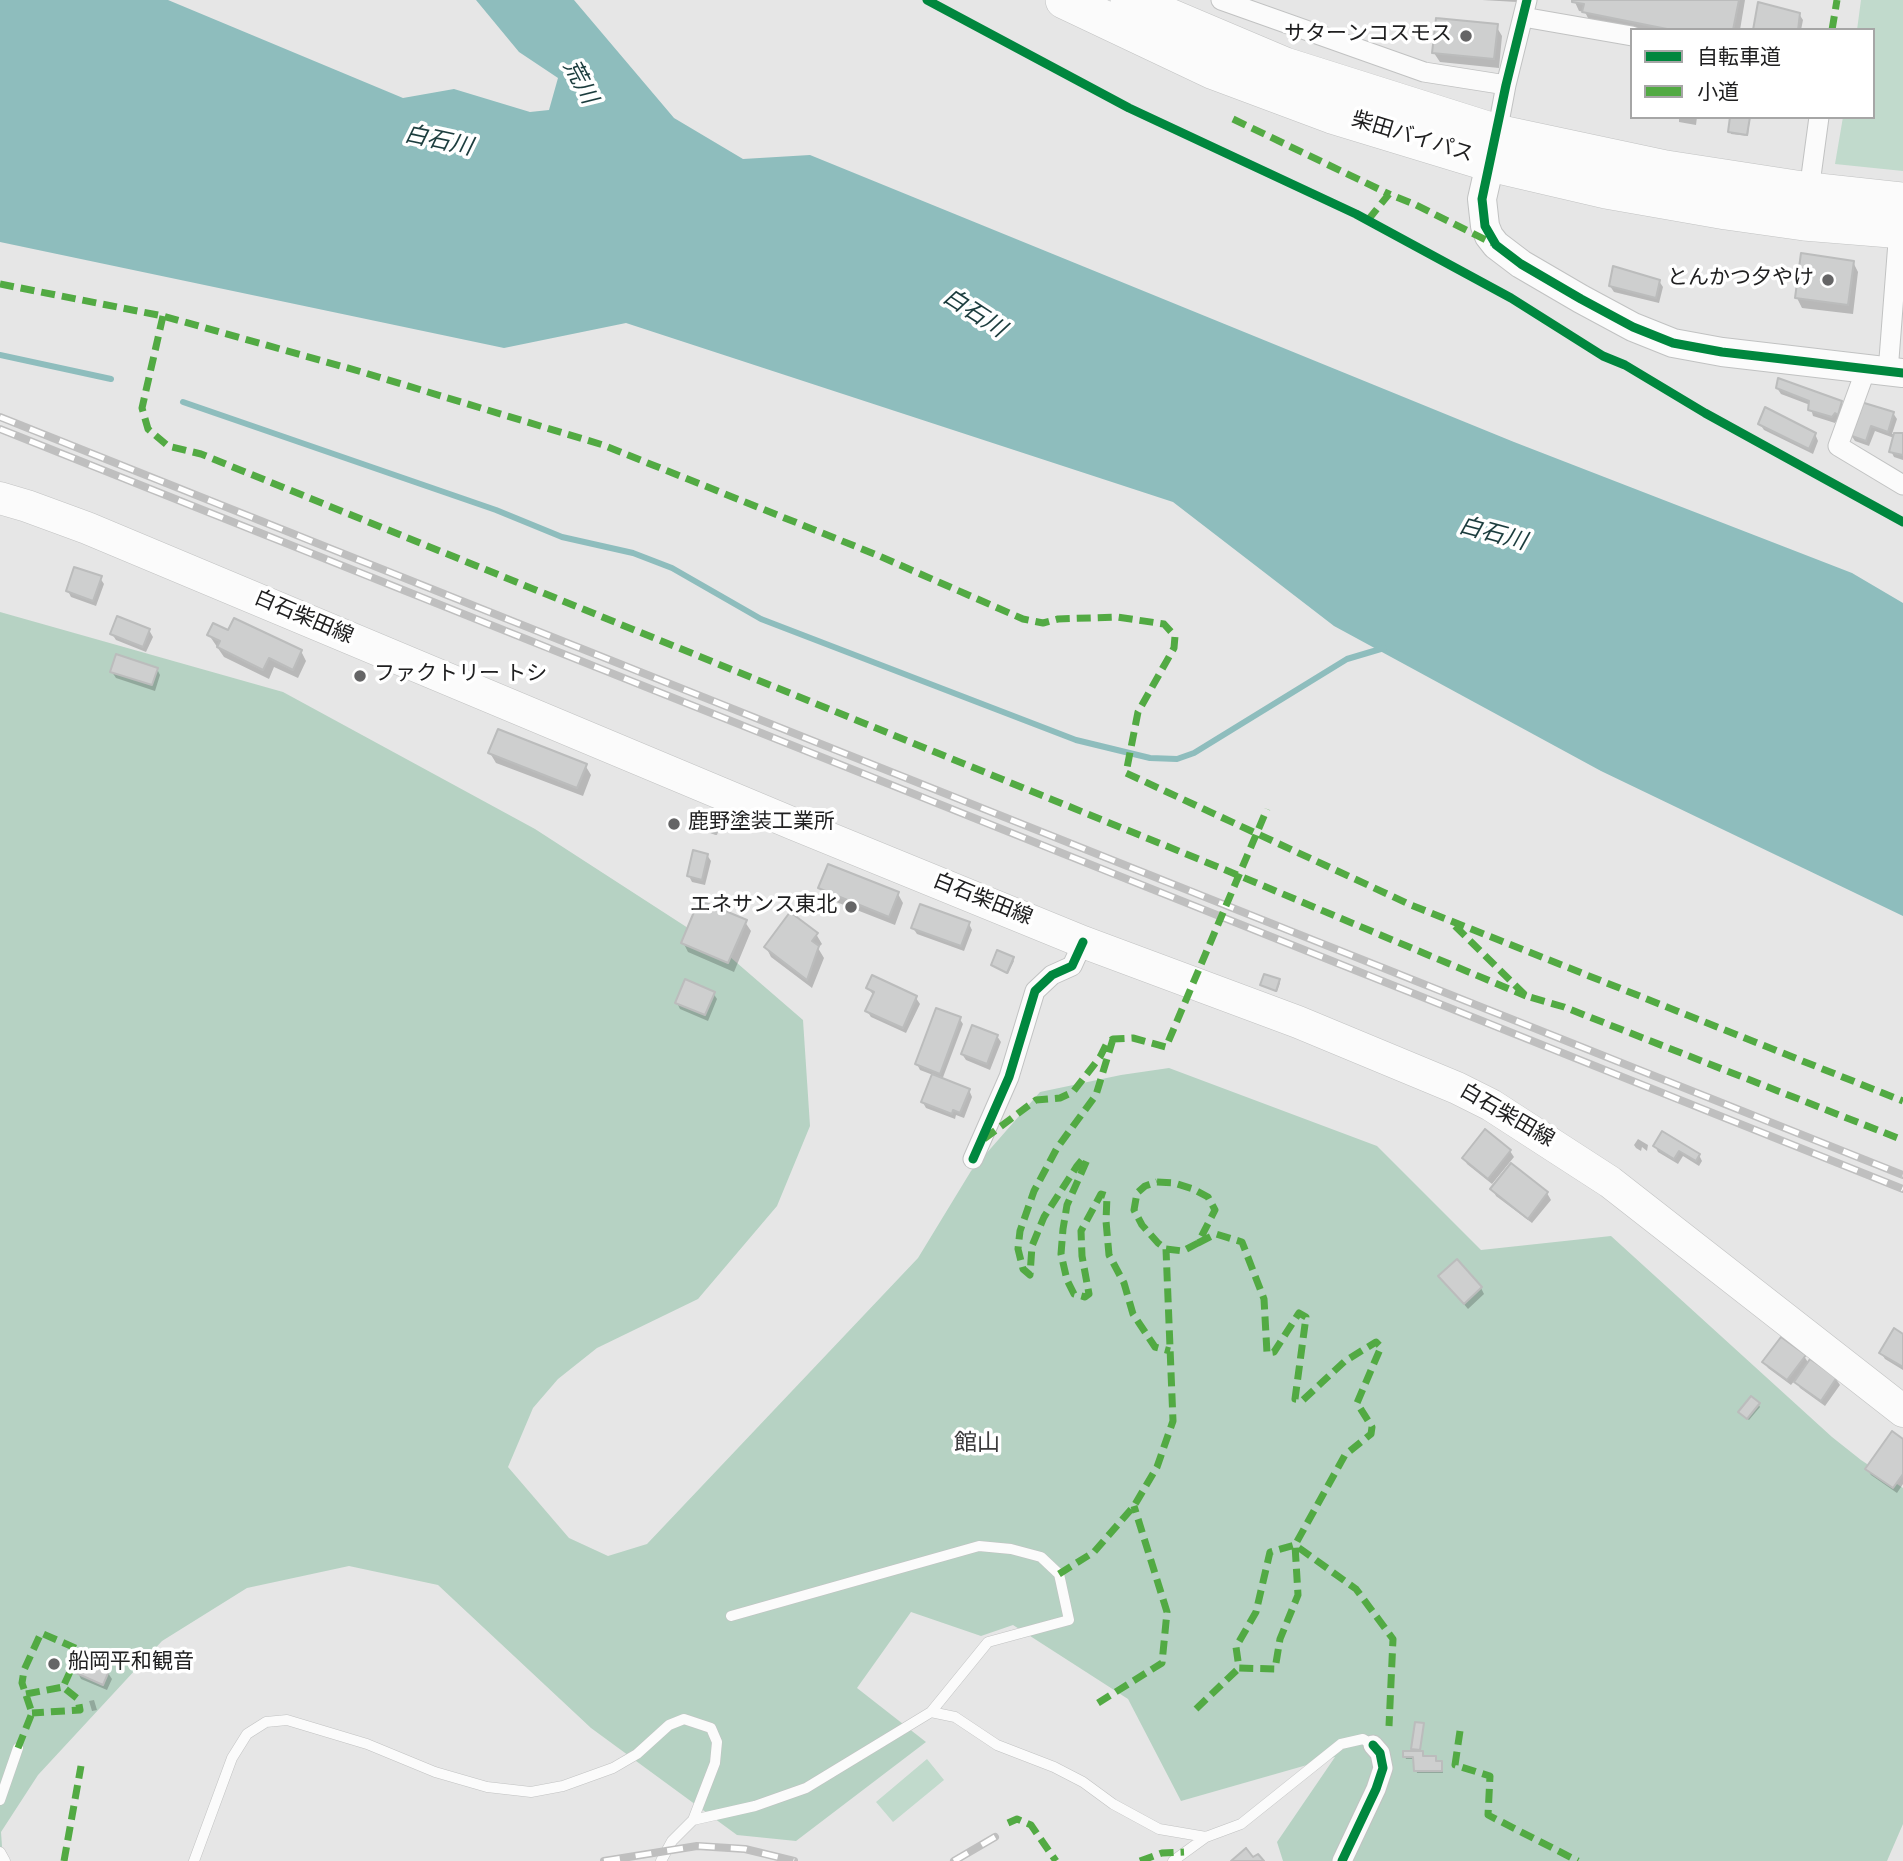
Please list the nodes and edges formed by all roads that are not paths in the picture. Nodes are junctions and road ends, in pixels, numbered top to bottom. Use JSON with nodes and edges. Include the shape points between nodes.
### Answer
{"nodes":[{"id":1,"x":1064,"y":0,"type":"edge"},
{"id":2,"x":1129,"y":0,"type":"edge"},
{"id":3,"x":1221,"y":0,"type":"edge"},
{"id":4,"x":1525,"y":9,"type":"edge"},
{"id":5,"x":1630,"y":35,"type":"edge"},
{"id":6,"x":1506,"y":85,"type":"junction"},
{"id":7,"x":1819,"y":119,"type":"edge"},
{"id":8,"x":1493,"y":148,"type":"junction"},
{"id":9,"x":1809,"y":191,"type":"junction"},
{"id":10,"x":1902,"y":220,"type":"edge"},
{"id":11,"x":1886,"y":372,"type":"edge"},
{"id":12,"x":1903,"y":485,"type":"edge"},
{"id":13,"x":0,"y":498,"type":"edge"},
{"id":14,"x":1083,"y":942,"type":"junction"},
{"id":15,"x":973,"y":1158,"type":"dead end"},
{"id":16,"x":1903,"y":1411,"type":"edge"},
{"id":17,"x":731,"y":1616,"type":"dead end"},
{"id":18,"x":931,"y":1712,"type":"junction"},
{"id":19,"x":1373,"y":1745,"type":"joint"},
{"id":20,"x":18,"y":1748,"type":"dead end"},
{"id":21,"x":0,"y":1800,"type":"edge"},
{"id":22,"x":693,"y":1820,"type":"junction"},
{"id":23,"x":1206,"y":1837,"type":"junction"},
{"id":24,"x":0,"y":1852,"type":"edge"},
{"id":25,"x":5,"y":1861,"type":"edge"},
{"id":26,"x":194,"y":1861,"type":"edge"},
{"id":27,"x":661,"y":1861,"type":"edge"},
{"id":28,"x":1172,"y":1861,"type":"edge"},
{"id":29,"x":1342,"y":1861,"type":"edge"}],
"edges":[{"from":1,"to":8,"type":"highway","name":"柴田バイパス","via":[[1214,71],[1332,115]]},
{"from":2,"to":8,"type":"highway","name":"柴田バイパス"},
{"from":3,"to":6,"type":"street","via":[[1424,72]]},
{"from":4,"to":5,"type":"street"},
{"from":4,"to":6,"type":"street"},
{"from":6,"to":8,"type":"street"},
{"from":7,"to":9,"type":"street"},
{"from":8,"to":9,"type":"highway","name":"柴田バイパス"},
{"from":8,"to":10,"type":"highway","name":"柴田バイパス","via":[[1606,190],[1804,222]]},
{"from":8,"to":11,"type":"street","via":[[1482,200],[1489,236],[1521,264],[1581,299],[1673,343]]},
{"from":9,"to":10,"type":"highway","name":"柴田バイパス"},
{"from":10,"to":11,"type":"street"},
{"from":11,"to":12,"type":"street","via":[[1838,446]]},
{"from":13,"to":14,"type":"main road","name":"白石柴田線","via":[[87,528]]},
{"from":14,"to":15,"type":"street","via":[[1072,966],[1052,975],[1035,991],[1009,1077]]},
{"from":14,"to":16,"type":"main road","name":"白石柴田線","via":[[1298,1022],[1491,1104],[1610,1182]]},
{"from":17,"to":18,"type":"lane","via":[[979,1546],[1041,1557],[1059,1574],[1069,1620],[988,1642]]},
{"from":18,"to":22,"type":"lane","via":[[806,1788]]},
{"from":18,"to":23,"type":"lane","via":[[956,1717],[997,1745],[1054,1767],[1159,1829]]},
{"from":19,"to":23,"type":"lane","via":[[1363,1739],[1341,1744],[1241,1824]]},
{"from":19,"to":29,"type":"street","via":[[1383,1768]]},
{"from":20,"to":21,"type":"lane"},
{"from":22,"to":26,"type":"lane","via":[[715,1763],[717,1742],[711,1728],[684,1719],[669,1725],[637,1754],[613,1768],[531,1792],[487,1787],[435,1772],[367,1744],[287,1720],[267,1722],[247,1734],[232,1758]]},
{"from":22,"to":27,"type":"lane","via":[[672,1841]]},
{"from":23,"to":28,"type":"lane"},
{"from":24,"to":25,"type":"lane"}]}
